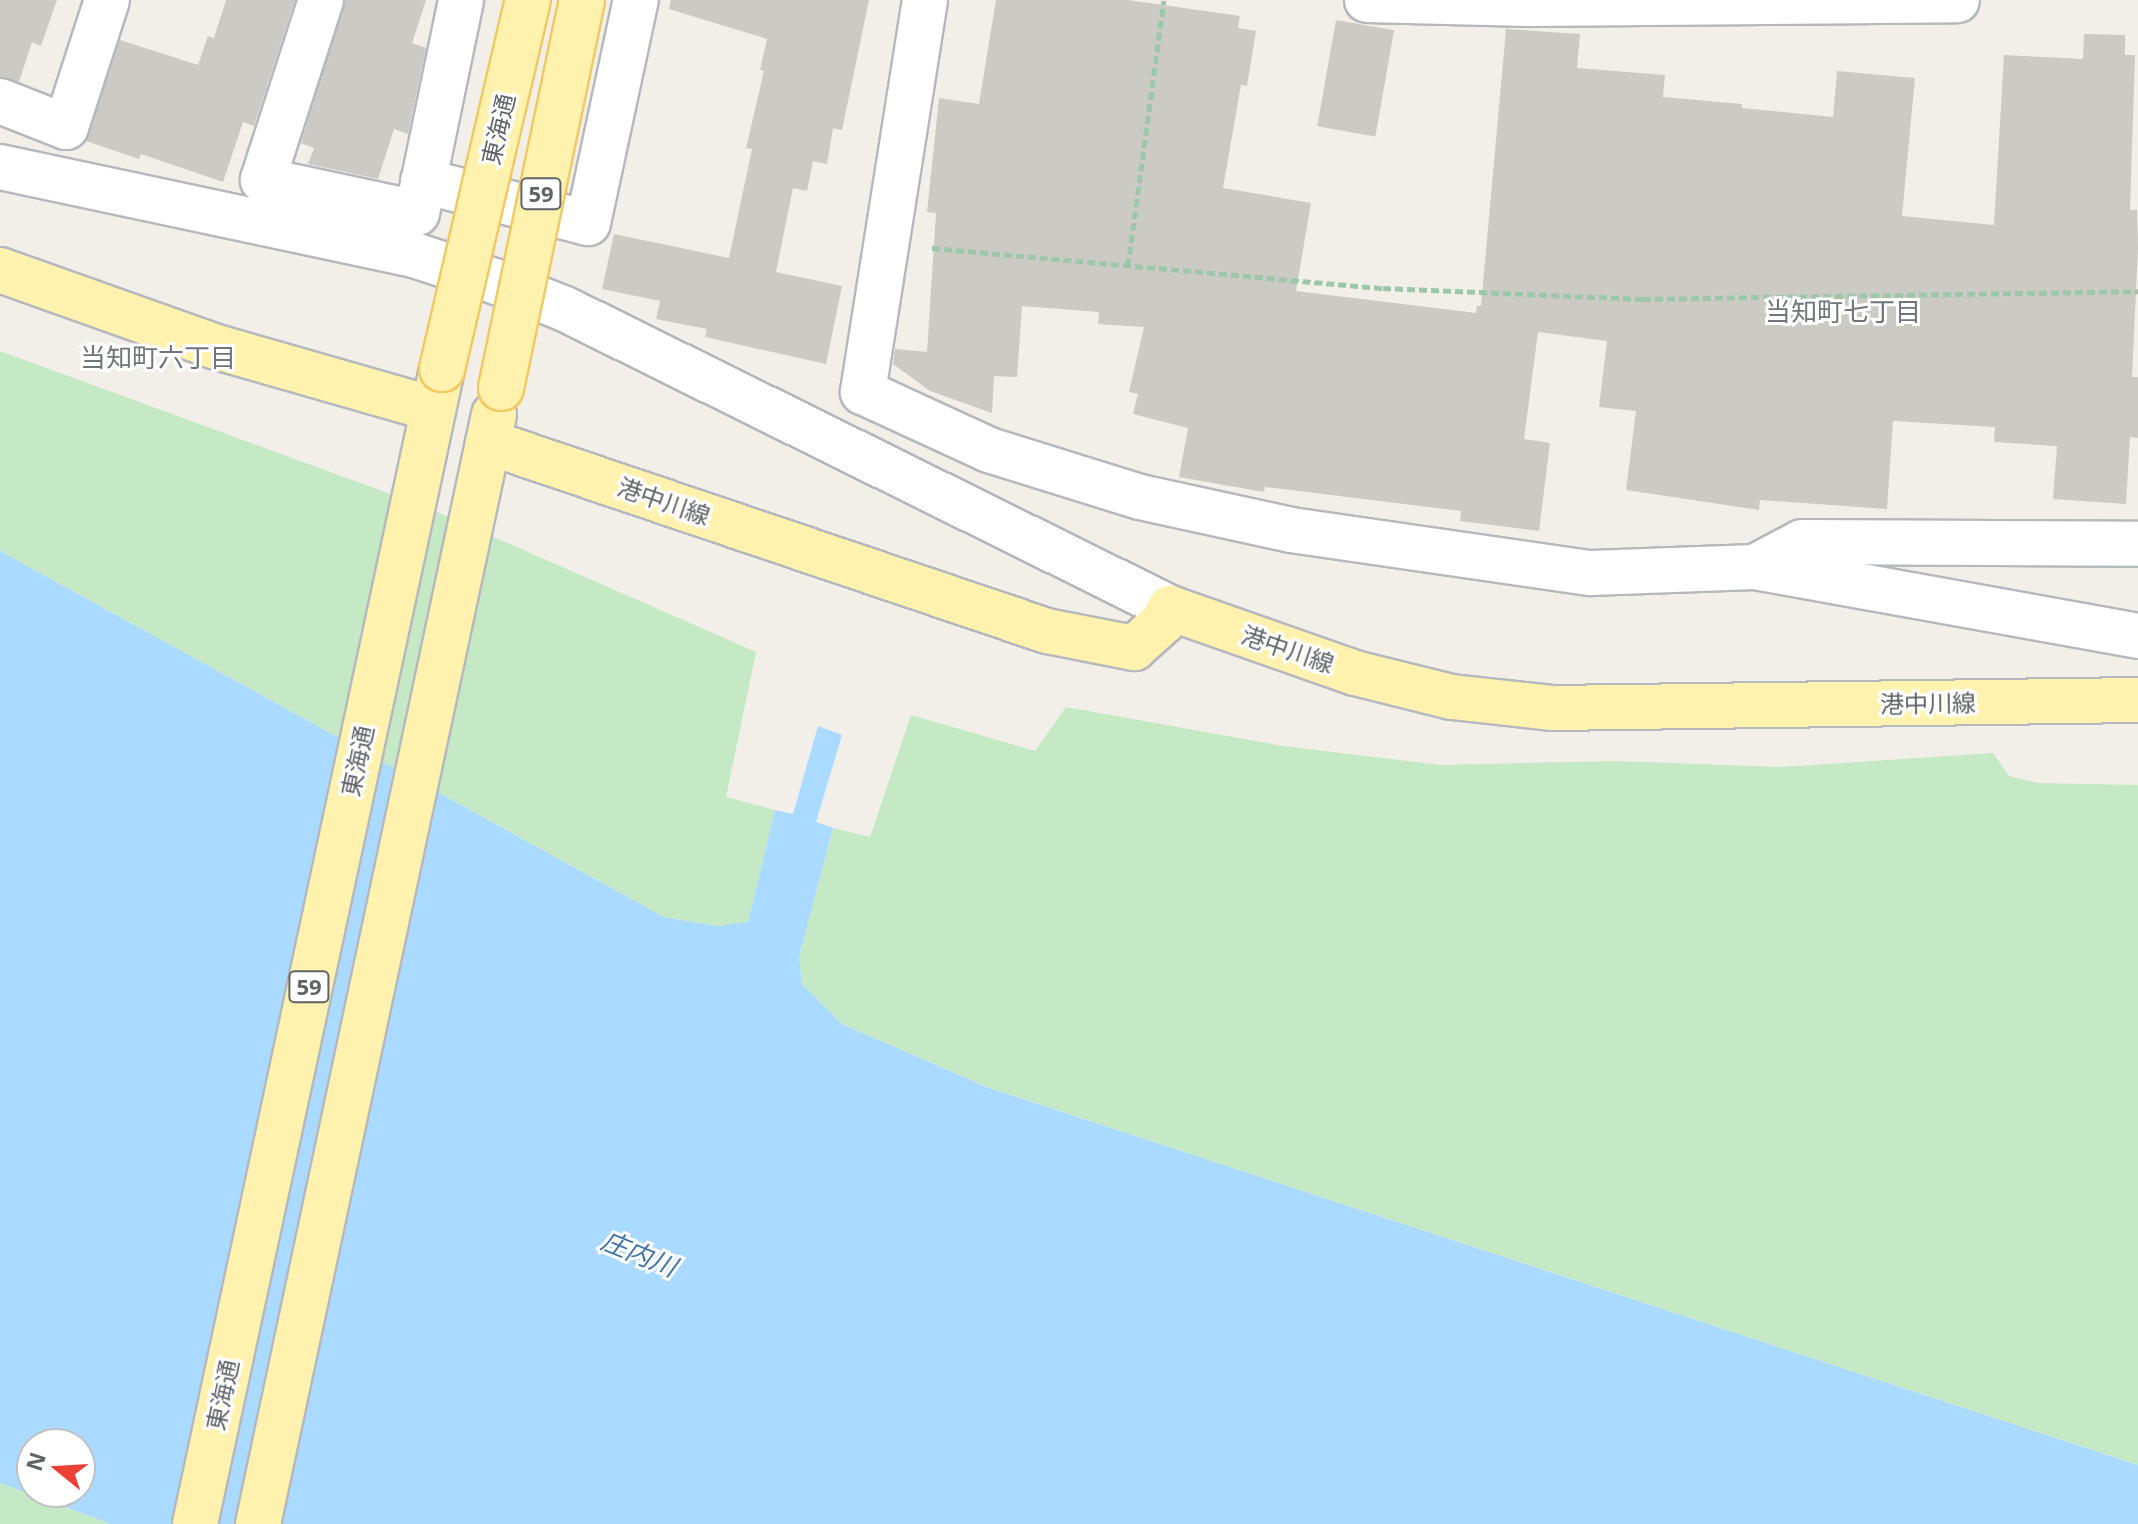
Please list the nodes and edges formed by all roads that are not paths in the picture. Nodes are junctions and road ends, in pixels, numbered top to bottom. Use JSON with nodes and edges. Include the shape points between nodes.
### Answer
{"nodes":[{"id":1,"x":107,"y":0,"type":"edge"},
{"id":2,"x":321,"y":0,"type":"edge"},
{"id":3,"x":461,"y":0,"type":"edge"},
{"id":4,"x":528,"y":0,"type":"edge"},
{"id":5,"x":582,"y":0,"type":"edge"},
{"id":6,"x":636,"y":0,"type":"edge"},
{"id":7,"x":925,"y":0,"type":"edge"},
{"id":8,"x":1367,"y":0,"type":"edge"},
{"id":9,"x":1947,"y":0,"type":"edge"},
{"id":10,"x":1957,"y":0,"type":"edge"},
{"id":11,"x":1528,"y":2,"type":"edge"},
{"id":12,"x":0,"y":101,"type":"edge"},
{"id":13,"x":0,"y":167,"type":"edge"},
{"id":14,"x":423,"y":181,"type":"junction"},
{"id":15,"x":0,"y":270,"type":"edge"},
{"id":16,"x":433,"y":410,"type":"junction"},
{"id":17,"x":485,"y":456,"type":"junction"},
{"id":18,"x":2138,"y":544,"type":"edge"},
{"id":19,"x":1755,"y":567,"type":"junction"},
{"id":20,"x":1170,"y":608,"type":"junction"},
{"id":21,"x":2138,"y":636,"type":"edge"},
{"id":22,"x":2138,"y":700,"type":"edge"},
{"id":23,"x":195,"y":1524,"type":"edge"},
{"id":24,"x":258,"y":1524,"type":"edge"}],
"edges":[{"from":1,"to":12,"type":"street","via":[[66,127]]},
{"from":2,"to":14,"type":"street","via":[[263,180],[417,213]]},
{"from":3,"to":14,"type":"street"},
{"from":4,"to":16,"type":"main road","name":"東海通","number":"59","bridge":true},
{"from":5,"to":17,"type":"main road","number":"59","bridge":true},
{"from":6,"to":14,"type":"street","via":[[588,223]]},
{"from":7,"to":19,"type":"street","via":[[863,392],[989,450],[1140,497],[1291,530],[1591,573]]},
{"from":8,"to":11,"type":"street"},
{"from":9,"to":10,"type":"street"},
{"from":9,"to":11,"type":"street"},
{"from":13,"to":20,"type":"street","via":[[414,255],[494,281],[565,309]]},
{"from":15,"to":16,"type":"main road","via":[[213,346]]},
{"from":16,"to":23,"type":"main road","name":"東海通","number":"59"},
{"from":17,"to":20,"type":"main road","name":"港中川線","via":[[1047,631],[1134,648],[1163,622]]},
{"from":17,"to":24,"type":"main road","number":"59"},
{"from":18,"to":19,"type":"street","via":[[1802,542]]},
{"from":19,"to":21,"type":"street"},
{"from":20,"to":22,"type":"main road","name":"港中川線","via":[[1355,673],[1452,697],[1551,708]]}]}
